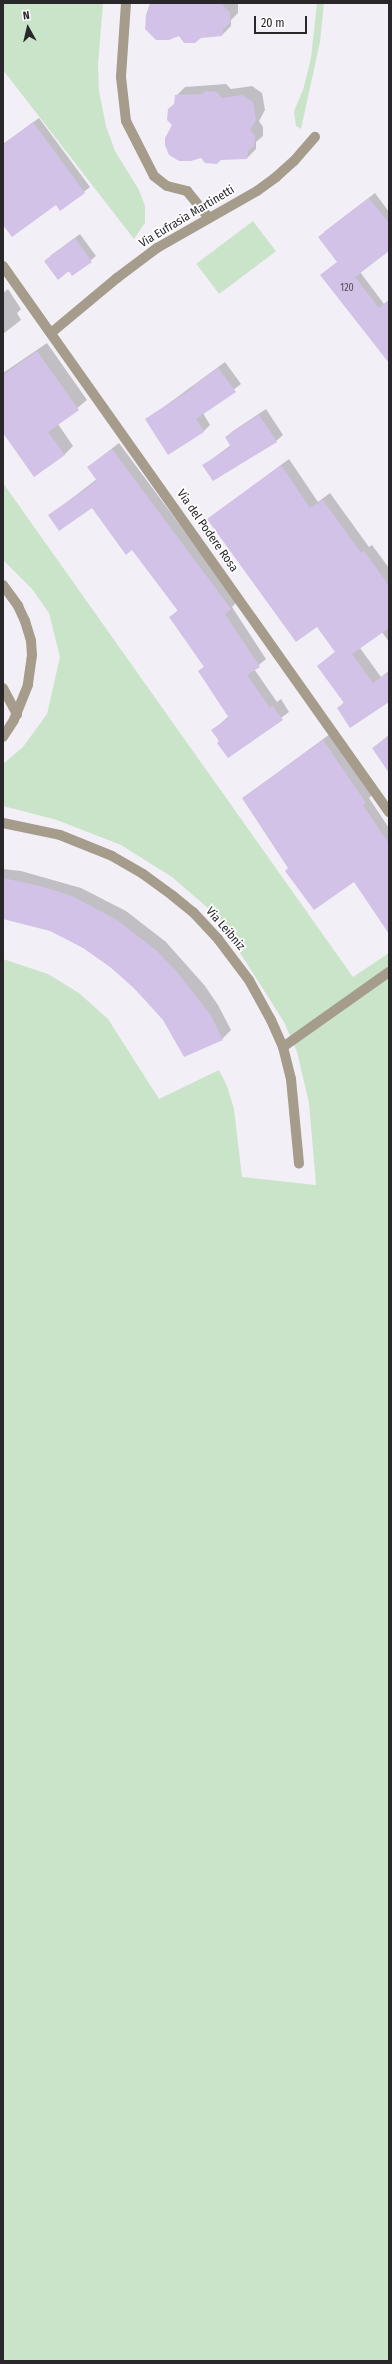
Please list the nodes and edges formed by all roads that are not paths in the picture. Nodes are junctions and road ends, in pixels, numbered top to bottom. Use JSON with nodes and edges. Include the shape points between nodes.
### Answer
{"nodes":[{"id":1,"x":126,"y":3,"type":"edge"},
{"id":2,"x":315,"y":138,"type":"dead end"},
{"id":3,"x":209,"y":218,"type":"junction"},
{"id":4,"x":3,"y":266,"type":"edge"},
{"id":5,"x":51,"y":333,"type":"junction"},
{"id":6,"x":3,"y":585,"type":"edge"},
{"id":7,"x":3,"y":688,"type":"edge"},
{"id":8,"x":17,"y":714,"type":"junction"},
{"id":9,"x":3,"y":737,"type":"edge"},
{"id":10,"x":389,"y":812,"type":"edge"},
{"id":11,"x":3,"y":823,"type":"edge"},
{"id":12,"x":389,"y":972,"type":"edge"},
{"id":13,"x":283,"y":1047,"type":"junction"},
{"id":14,"x":299,"y":1164,"type":"dead end"}],
"edges":[{"from":1,"to":3,"type":"street","via":[[121,77],[126,121],[154,176],[167,186],[188,191]]},
{"from":2,"to":3,"type":"street","name":"Via Eufrasia Martinetti","via":[[276,177]]},
{"from":3,"to":5,"type":"street","name":"Via Eufrasia Martinetti","via":[[157,248]]},
{"from":4,"to":5,"type":"street","name":"Via del Podere Rosa"},
{"from":5,"to":10,"type":"street","name":"Via del Podere Rosa"},
{"from":6,"to":8,"type":"street","via":[[18,606],[31,641],[31,675]]},
{"from":7,"to":8,"type":"street"},
{"from":8,"to":9,"type":"street"},
{"from":11,"to":13,"type":"street","name":"Via Leibniz","via":[[55,833],[99,850],[143,874],[173,896],[209,928],[242,969]]},
{"from":12,"to":13,"type":"street"},
{"from":13,"to":14,"type":"street","name":"Via Leibniz","via":[[292,1086]]}]}
